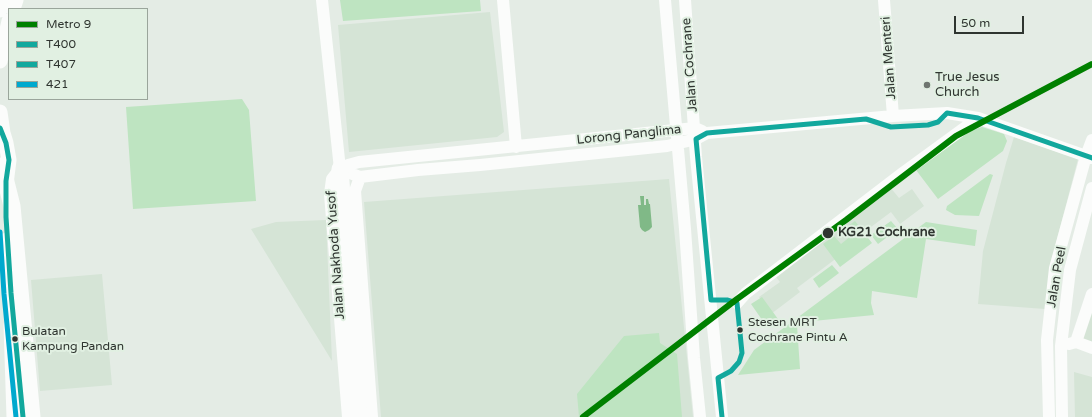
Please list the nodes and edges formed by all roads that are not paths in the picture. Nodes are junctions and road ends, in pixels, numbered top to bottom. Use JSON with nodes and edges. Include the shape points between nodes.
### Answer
{"nodes":[{"id":1,"x":3,"y":0,"type":"edge"},
{"id":2,"x":322,"y":0,"type":"edge"},
{"id":3,"x":504,"y":0,"type":"edge"},
{"id":4,"x":665,"y":0,"type":"edge"},
{"id":5,"x":685,"y":0,"type":"edge"},
{"id":6,"x":884,"y":0,"type":"edge"},
{"id":7,"x":0,"y":10,"type":"edge"},
{"id":8,"x":8,"y":25,"type":"edge"},
{"id":9,"x":0,"y":61,"type":"edge"},
{"id":10,"x":0,"y":112,"type":"edge"},
{"id":11,"x":893,"y":116,"type":"junction"},
{"id":12,"x":978,"y":118,"type":"junction"},
{"id":13,"x":676,"y":130,"type":"junction"},
{"id":14,"x":1,"y":131,"type":"edge"},
{"id":15,"x":695,"y":134,"type":"junction"},
{"id":16,"x":1092,"y":140,"type":"edge"},
{"id":17,"x":678,"y":144,"type":"junction"},
{"id":18,"x":516,"y":147,"type":"junction"},
{"id":19,"x":1089,"y":157,"type":"edge"},
{"id":20,"x":0,"y":166,"type":"edge"},
{"id":21,"x":340,"y":169,"type":"junction"},
{"id":22,"x":359,"y":180,"type":"junction"},
{"id":23,"x":0,"y":183,"type":"edge"},
{"id":24,"x":1092,"y":188,"type":"edge"},
{"id":25,"x":12,"y":237,"type":"junction"},
{"id":26,"x":1092,"y":294,"type":"edge"},
{"id":27,"x":737,"y":303,"type":"dead end"},
{"id":28,"x":1076,"y":342,"type":"junction"},
{"id":29,"x":1061,"y":346,"type":"junction"},
{"id":30,"x":1092,"y":348,"type":"edge"},
{"id":31,"x":15,"y":417,"type":"edge"},
{"id":32,"x":22,"y":417,"type":"edge"},
{"id":33,"x":32,"y":417,"type":"edge"},
{"id":34,"x":348,"y":417,"type":"edge"},
{"id":35,"x":360,"y":417,"type":"edge"},
{"id":36,"x":372,"y":417,"type":"edge"},
{"id":37,"x":700,"y":417,"type":"edge"},
{"id":38,"x":722,"y":417,"type":"edge"},
{"id":39,"x":1049,"y":417,"type":"edge"},
{"id":40,"x":1062,"y":417,"type":"edge"}],
"edges":[{"from":1,"to":7,"type":"main road"},
{"from":2,"to":21,"type":"street"},
{"from":3,"to":18,"type":"street"},
{"from":4,"to":13,"type":"street","name":"Jalan Cochrane"},
{"from":5,"to":15,"type":"street","name":"Jalan Cochrane"},
{"from":6,"to":11,"type":"street","name":"Jalan Menteri"},
{"from":8,"to":9,"type":"main road"},
{"from":10,"to":14,"type":"main road"},
{"from":11,"to":12,"type":"street","via":[[947,113]]},
{"from":11,"to":15,"type":"street","name":"Lorong Panglima"},
{"from":12,"to":19,"type":"street"},
{"from":12,"to":27,"type":"street","via":[[746,293]]},
{"from":13,"to":15,"type":"street","name":"Lorong Panglima"},
{"from":13,"to":17,"type":"street","name":"Jalan Cochrane"},
{"from":13,"to":18,"type":"street","name":"Lorong Panglima"},
{"from":14,"to":32,"type":"main road","via":[[9,160],[6,217]]},
{"from":15,"to":17,"type":"street","name":"Lorong Panglima"},
{"from":15,"to":38,"type":"street","name":"Jalan Cochrane"},
{"from":16,"to":19,"type":"street","name":"Jalan Peel"},
{"from":17,"to":22,"type":"street","name":"Lorong Panglima"},
{"from":17,"to":37,"type":"street","name":"Jalan Cochrane"},
{"from":18,"to":21,"type":"street","name":"Lorong Panglima","via":[[359,162]]},
{"from":19,"to":39,"type":"street","name":"Jalan Peel","via":[[1055,268],[1047,340]]},
{"from":20,"to":25,"type":"highway","via":[[12,206]]},
{"from":21,"to":22,"type":"street"},
{"from":21,"to":34,"type":"street","name":"Jalan Nakhoda Yusof","via":[[332,179],[330,194]]},
{"from":21,"to":35,"type":"highway"},
{"from":22,"to":36,"type":"street","name":"Jalan Nakhoda Yusof","via":[[355,191]]},
{"from":23,"to":25,"type":"highway"},
{"from":24,"to":29,"type":"street","name":"Jalan Peel","via":[[1070,270]]},
{"from":25,"to":31,"type":"highway"},
{"from":25,"to":32,"type":"highway"},
{"from":25,"to":33,"type":"highway"},
{"from":26,"to":28,"type":"street"},
{"from":28,"to":29,"type":"street"},
{"from":28,"to":30,"type":"street"},
{"from":29,"to":40,"type":"street","name":"Jalan Peel"}]}
